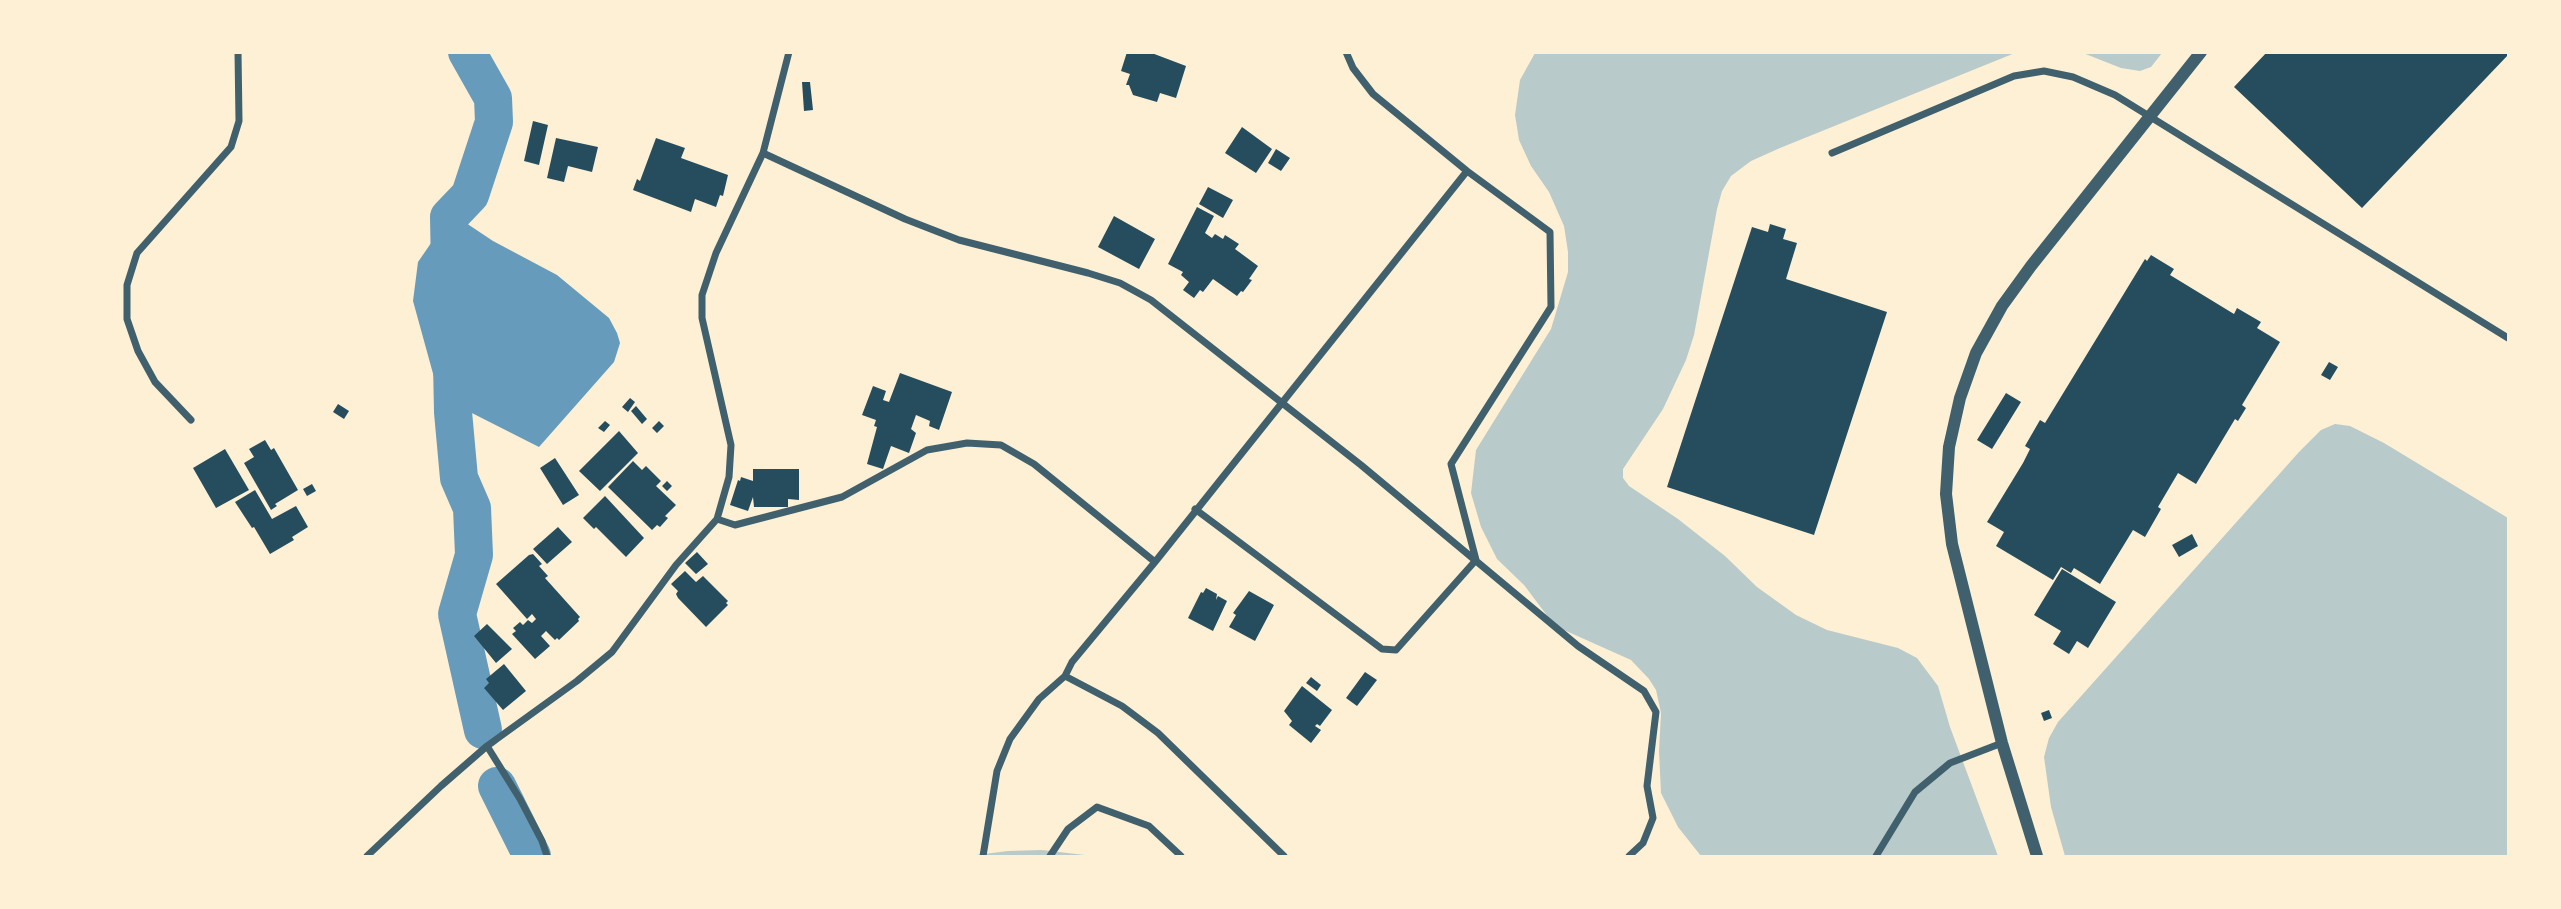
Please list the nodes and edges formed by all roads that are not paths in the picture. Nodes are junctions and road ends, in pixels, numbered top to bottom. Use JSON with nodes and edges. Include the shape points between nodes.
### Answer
{"nodes":[{"id":1,"x":238,"y":52,"type":"edge"},
{"id":2,"x":789,"y":52,"type":"edge"},
{"id":3,"x":1346,"y":52,"type":"edge"},
{"id":4,"x":2201,"y":52,"type":"edge"},
{"id":5,"x":2150,"y":119,"type":"junction"},
{"id":6,"x":763,"y":153,"type":"junction"},
{"id":7,"x":1832,"y":153,"type":"dead end"},
{"id":8,"x":1467,"y":171,"type":"junction"},
{"id":9,"x":2508,"y":338,"type":"edge"},
{"id":10,"x":1280,"y":403,"type":"junction"},
{"id":11,"x":191,"y":421,"type":"dead end"},
{"id":12,"x":1195,"y":509,"type":"junction"},
{"id":13,"x":717,"y":519,"type":"junction"},
{"id":14,"x":1476,"y":560,"type":"junction"},
{"id":15,"x":1155,"y":562,"type":"junction"},
{"id":16,"x":1065,"y":676,"type":"junction"},
{"id":17,"x":2002,"y":743,"type":"junction"},
{"id":18,"x":487,"y":746,"type":"junction"},
{"id":19,"x":367,"y":856,"type":"edge"},
{"id":20,"x":547,"y":856,"type":"edge"},
{"id":21,"x":983,"y":856,"type":"edge"},
{"id":22,"x":1050,"y":856,"type":"edge"},
{"id":23,"x":1181,"y":856,"type":"edge"},
{"id":24,"x":1284,"y":856,"type":"edge"},
{"id":25,"x":1629,"y":856,"type":"edge"},
{"id":26,"x":1877,"y":856,"type":"edge"},
{"id":27,"x":2037,"y":856,"type":"edge"}],
"edges":[{"from":1,"to":11,"type":"street","via":[[239,121],[231,147],[137,253],[127,285],[127,318],[138,351],[155,382]]},
{"from":2,"to":6,"type":"street"},
{"from":3,"to":8,"type":"street","via":[[1373,94]]},
{"from":4,"to":5,"type":"street"},
{"from":5,"to":7,"type":"street","via":[[2115,95],[2073,76],[2044,71],[2014,76]]},
{"from":5,"to":9,"type":"street"},
{"from":5,"to":17,"type":"street","via":[[2002,306],[1976,353],[1960,398],[1949,447],[1946,494],[1952,544]]},
{"from":6,"to":10,"type":"street","via":[[959,240],[1120,283],[1151,300]]},
{"from":6,"to":13,"type":"street","via":[[716,253],[702,295],[702,318],[731,445],[729,477]]},
{"from":8,"to":10,"type":"street"},
{"from":8,"to":14,"type":"street","via":[[1550,232],[1551,307],[1451,464]]},
{"from":10,"to":12,"type":"street"},
{"from":10,"to":14,"type":"street"},
{"from":12,"to":14,"type":"street","via":[[1382,649],[1395,650]]},
{"from":12,"to":15,"type":"street"},
{"from":13,"to":15,"type":"street","via":[[735,525],[842,497],[927,450],[967,443],[1001,445],[1034,464]]},
{"from":13,"to":18,"type":"street","via":[[676,565],[612,652]]},
{"from":14,"to":25,"type":"street","via":[[1578,646],[1644,691],[1656,712],[1647,786],[1653,818],[1643,843]]},
{"from":15,"to":16,"type":"street"},
{"from":16,"to":21,"type":"street","via":[[1039,699],[1010,739],[997,771]]},
{"from":16,"to":24,"type":"street","via":[[1122,706],[1158,733]]},
{"from":17,"to":26,"type":"street","via":[[1950,763],[1914,792]]},
{"from":17,"to":27,"type":"street"},
{"from":18,"to":19,"type":"street"},
{"from":18,"to":20,"type":"street","via":[[520,799]]},
{"from":22,"to":23,"type":"street","via":[[1068,829],[1097,807],[1149,826]]}]}
